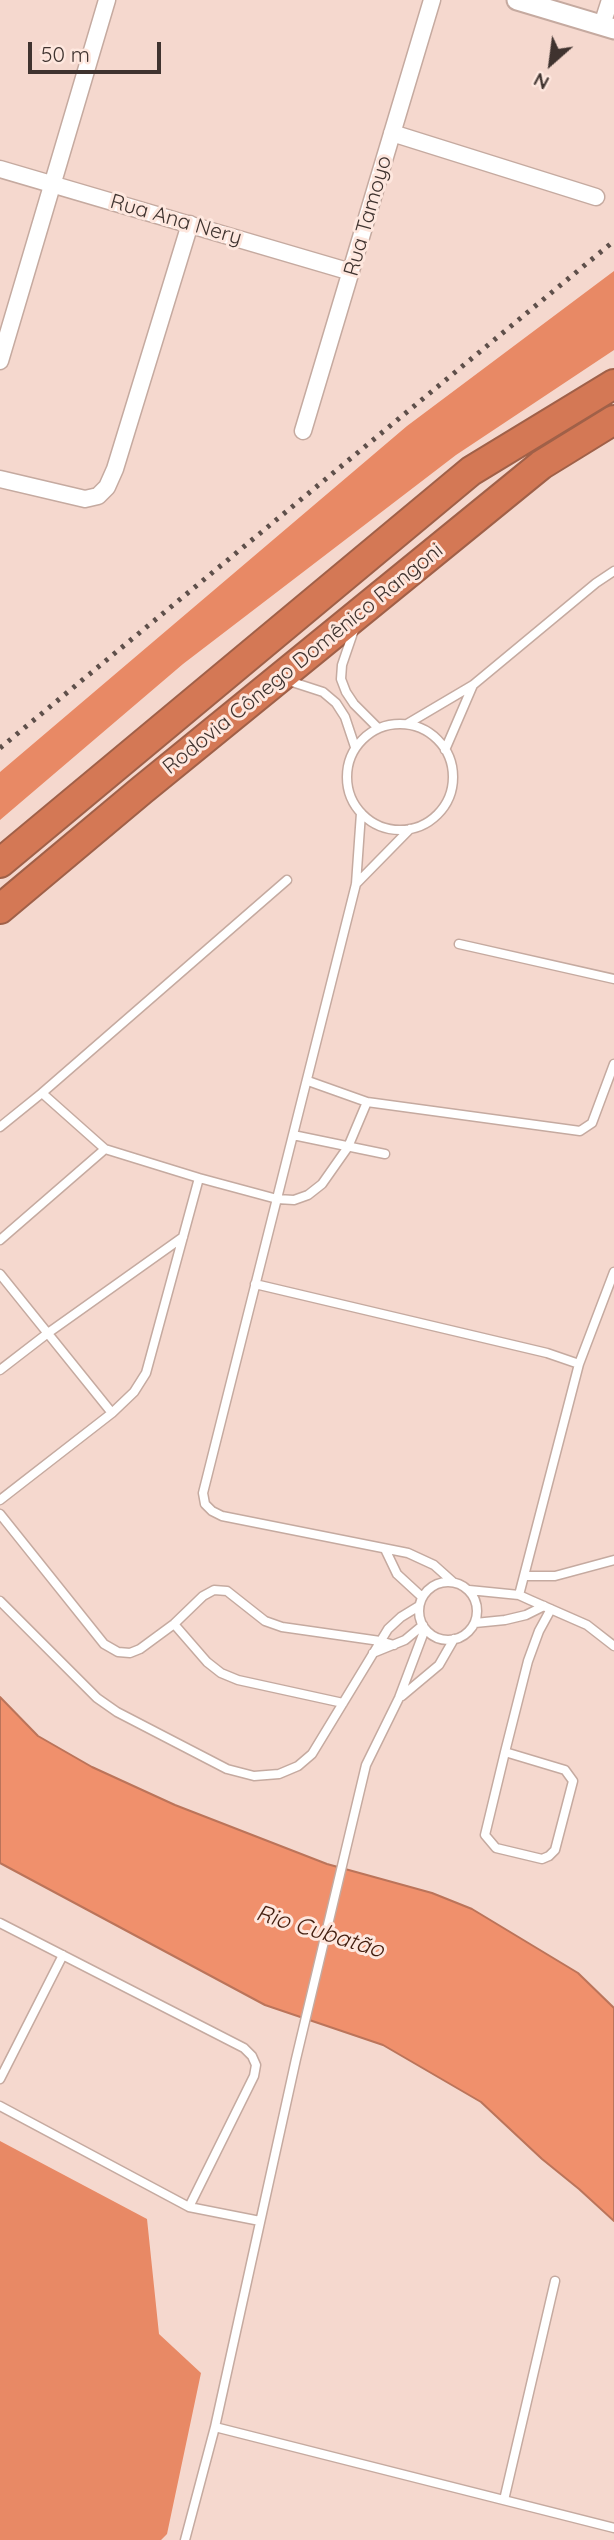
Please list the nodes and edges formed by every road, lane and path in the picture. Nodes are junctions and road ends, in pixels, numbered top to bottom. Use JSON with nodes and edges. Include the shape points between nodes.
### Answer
{"nodes":[{"id":1,"x":107,"y":0,"type":"edge"},
{"id":2,"x":432,"y":0,"type":"edge"},
{"id":3,"x":517,"y":0,"type":"edge"},
{"id":4,"x":610,"y":0,"type":"edge"},
{"id":5,"x":608,"y":27,"type":"edge"},
{"id":6,"x":392,"y":133,"type":"junction"},
{"id":7,"x":0,"y":169,"type":"edge"},
{"id":8,"x":53,"y":184,"type":"junction"},
{"id":9,"x":596,"y":197,"type":"dead end"},
{"id":10,"x":190,"y":224,"type":"junction"},
{"id":11,"x":351,"y":272,"type":"junction"},
{"id":12,"x":0,"y":361,"type":"edge"},
{"id":13,"x":614,"y":384,"type":"edge"},
{"id":14,"x":614,"y":420,"type":"edge"},
{"id":15,"x":303,"y":431,"type":"dead end"},
{"id":16,"x":0,"y":479,"type":"edge"},
{"id":17,"x":614,"y":571,"type":"edge"},
{"id":18,"x":360,"y":613,"type":"junction"},
{"id":19,"x":280,"y":678,"type":"junction"},
{"id":20,"x":473,"y":685,"type":"junction"},
{"id":21,"x":407,"y":724,"type":"junction"},
{"id":22,"x":378,"y":728,"type":"junction"},
{"id":23,"x":355,"y":747,"type":"junction"},
{"id":24,"x":446,"y":750,"type":"junction"},
{"id":25,"x":361,"y":813,"type":"junction"},
{"id":26,"x":410,"y":829,"type":"junction"},
{"id":27,"x":0,"y":863,"type":"edge"},
{"id":28,"x":287,"y":880,"type":"dead end"},
{"id":29,"x":356,"y":884,"type":"junction"},
{"id":30,"x":0,"y":909,"type":"edge"},
{"id":31,"x":459,"y":944,"type":"dead end"},
{"id":32,"x":614,"y":979,"type":"edge"},
{"id":33,"x":614,"y":1064,"type":"edge"},
{"id":34,"x":308,"y":1081,"type":"junction"},
{"id":35,"x":43,"y":1093,"type":"junction"},
{"id":36,"x":367,"y":1102,"type":"junction"},
{"id":37,"x":0,"y":1127,"type":"edge"},
{"id":38,"x":293,"y":1135,"type":"junction"},
{"id":39,"x":348,"y":1147,"type":"junction"},
{"id":40,"x":104,"y":1149,"type":"junction"},
{"id":41,"x":385,"y":1154,"type":"dead end"},
{"id":42,"x":199,"y":1178,"type":"junction"},
{"id":43,"x":277,"y":1199,"type":"junction"},
{"id":44,"x":183,"y":1237,"type":"junction"},
{"id":45,"x":0,"y":1240,"type":"edge"},
{"id":46,"x":614,"y":1272,"type":"edge"},
{"id":47,"x":0,"y":1274,"type":"edge"},
{"id":48,"x":255,"y":1284,"type":"junction"},
{"id":49,"x":48,"y":1333,"type":"junction"},
{"id":50,"x":579,"y":1364,"type":"junction"},
{"id":51,"x":0,"y":1370,"type":"edge"},
{"id":52,"x":112,"y":1413,"type":"junction"},
{"id":53,"x":0,"y":1500,"type":"edge"},
{"id":54,"x":0,"y":1514,"type":"edge"},
{"id":55,"x":384,"y":1549,"type":"junction"},
{"id":56,"x":614,"y":1560,"type":"edge"},
{"id":57,"x":524,"y":1576,"type":"junction"},
{"id":58,"x":453,"y":1582,"type":"junction"},
{"id":59,"x":469,"y":1590,"type":"junction"},
{"id":60,"x":519,"y":1595,"type":"junction"},
{"id":61,"x":0,"y":1601,"type":"edge"},
{"id":62,"x":420,"y":1601,"type":"junction"},
{"id":63,"x":547,"y":1607,"type":"junction"},
{"id":64,"x":475,"y":1623,"type":"junction"},
{"id":65,"x":174,"y":1624,"type":"junction"},
{"id":66,"x":424,"y":1627,"type":"junction"},
{"id":67,"x":454,"y":1639,"type":"junction"},
{"id":68,"x":380,"y":1641,"type":"junction"},
{"id":69,"x":394,"y":1645,"type":"junction"},
{"id":70,"x":614,"y":1646,"type":"edge"},
{"id":71,"x":373,"y":1653,"type":"junction"},
{"id":72,"x":400,"y":1698,"type":"junction"},
{"id":73,"x":343,"y":1703,"type":"junction"},
{"id":74,"x":505,"y":1752,"type":"junction"},
{"id":75,"x":0,"y":1923,"type":"edge"},
{"id":76,"x":63,"y":1955,"type":"junction"},
{"id":77,"x":0,"y":2079,"type":"edge"},
{"id":78,"x":0,"y":2106,"type":"edge"},
{"id":79,"x":189,"y":2207,"type":"junction"},
{"id":80,"x":260,"y":2221,"type":"junction"},
{"id":81,"x":555,"y":2281,"type":"dead end"},
{"id":82,"x":215,"y":2427,"type":"junction"},
{"id":83,"x":504,"y":2500,"type":"junction"},
{"id":84,"x":614,"y":2528,"type":"edge"},
{"id":85,"x":185,"y":2540,"type":"edge"}],
"edges":[{"from":1,"to":8,"type":"street"},
{"from":2,"to":6,"type":"street","name":"Rua Tamoyo"},
{"from":3,"to":5,"type":"street"},
{"from":4,"to":5,"type":"street"},
{"from":6,"to":9,"type":"street"},
{"from":6,"to":11,"type":"street","name":"Rua Tamoyo"},
{"from":7,"to":8,"type":"street","name":"Rua Ana Nery"},
{"from":8,"to":10,"type":"street","name":"Rua Ana Nery"},
{"from":8,"to":12,"type":"street"},
{"from":10,"to":11,"type":"street","name":"Rua Ana Nery"},
{"from":10,"to":16,"type":"street","via":[[107,486],[98,496],[85,499]]},
{"from":11,"to":15,"type":"street","name":"Rua Tamoyo"},
{"from":13,"to":27,"type":"highway","name":"Rodovia Cônego Domênico Rangoni","via":[[471,471]]},
{"from":14,"to":18,"type":"highway","name":"Rodovia Cônego Domênico Rangoni","via":[[541,465]]},
{"from":17,"to":20,"type":"lane"},
{"from":18,"to":19,"type":"highway","name":"Rodovia Cônego Domênico Rangoni"},
{"from":18,"to":22,"type":"lane","via":[[341,679],[354,704]]},
{"from":19,"to":23,"type":"lane","via":[[323,692],[336,703]]},
{"from":19,"to":30,"type":"highway","name":"Rodovia Cônego Domênico Rangoni"},
{"from":20,"to":21,"type":"lane"},
{"from":20,"to":24,"type":"lane"},
{"from":21,"to":22,"type":"lane"},
{"from":21,"to":24,"type":"lane","via":[[429,733]]},
{"from":22,"to":23,"type":"lane"},
{"from":23,"to":25,"type":"lane","via":[[346,781]]},
{"from":24,"to":26,"type":"lane","via":[[453,774],[448,799],[433,818]]},
{"from":25,"to":26,"type":"lane","via":[[389,829]]},
{"from":25,"to":29,"type":"lane"},
{"from":26,"to":29,"type":"lane"},
{"from":28,"to":35,"type":"lane"},
{"from":29,"to":34,"type":"lane"},
{"from":31,"to":32,"type":"lane"},
{"from":33,"to":36,"type":"lane","via":[[593,1123],[580,1130]]},
{"from":34,"to":36,"type":"lane"},
{"from":34,"to":38,"type":"lane"},
{"from":35,"to":37,"type":"lane"},
{"from":35,"to":40,"type":"lane"},
{"from":36,"to":39,"type":"lane"},
{"from":38,"to":39,"type":"lane"},
{"from":38,"to":43,"type":"lane"},
{"from":39,"to":41,"type":"lane"},
{"from":39,"to":43,"type":"lane","via":[[322,1184],[308,1195]]},
{"from":40,"to":42,"type":"lane"},
{"from":40,"to":45,"type":"lane"},
{"from":42,"to":43,"type":"lane"},
{"from":42,"to":44,"type":"lane"},
{"from":43,"to":48,"type":"lane"},
{"from":44,"to":49,"type":"lane"},
{"from":44,"to":52,"type":"lane","via":[[146,1373]]},
{"from":46,"to":50,"type":"lane"},
{"from":47,"to":49,"type":"lane"},
{"from":48,"to":50,"type":"lane"},
{"from":48,"to":55,"type":"lane","via":[[203,1493],[205,1504],[222,1516]]},
{"from":49,"to":51,"type":"lane"},
{"from":49,"to":52,"type":"lane"},
{"from":50,"to":57,"type":"lane"},
{"from":52,"to":53,"type":"lane"},
{"from":54,"to":65,"type":"lane","via":[[104,1644],[130,1654]]},
{"from":55,"to":58,"type":"lane","via":[[420,1557]]},
{"from":55,"to":62,"type":"lane","via":[[397,1574]]},
{"from":56,"to":57,"type":"lane","via":[[555,1576]]},
{"from":57,"to":60,"type":"lane"},
{"from":58,"to":59,"type":"lane"},
{"from":58,"to":62,"type":"lane","via":[[429,1587]]},
{"from":59,"to":60,"type":"lane"},
{"from":59,"to":64,"type":"lane","via":[[477,1605]]},
{"from":60,"to":63,"type":"lane"},
{"from":61,"to":73,"type":"lane","via":[[97,1698],[227,1769],[254,1776],[279,1774],[298,1766],[312,1754]]},
{"from":62,"to":66,"type":"lane"},
{"from":62,"to":68,"type":"lane"},
{"from":63,"to":64,"type":"lane","via":[[505,1620]]},
{"from":63,"to":70,"type":"lane","via":[[587,1625]]},
{"from":63,"to":74,"type":"lane"},
{"from":64,"to":67,"type":"lane"},
{"from":65,"to":68,"type":"lane","via":[[203,1596],[214,1590],[227,1591],[274,1624]]},
{"from":65,"to":73,"type":"lane","via":[[221,1673]]},
{"from":66,"to":67,"type":"lane","via":[[438,1638]]},
{"from":66,"to":69,"type":"lane"},
{"from":66,"to":72,"type":"lane"},
{"from":67,"to":72,"type":"lane","via":[[439,1665]]},
{"from":68,"to":69,"type":"lane"},
{"from":68,"to":71,"type":"lane"},
{"from":69,"to":71,"type":"lane"},
{"from":71,"to":73,"type":"lane"},
{"from":72,"to":80,"type":"lane","via":[[366,1765]]},
{"from":74,"to":74,"type":"lane","via":[[485,1835],[496,1847],[542,1859],[555,1850],[573,1781],[565,1770]]},
{"from":75,"to":76,"type":"lane"},
{"from":76,"to":77,"type":"lane"},
{"from":76,"to":79,"type":"lane","via":[[252,2056],[254,2076]]},
{"from":78,"to":79,"type":"lane"},
{"from":79,"to":80,"type":"lane"},
{"from":80,"to":82,"type":"lane"},
{"from":81,"to":83,"type":"lane"},
{"from":82,"to":83,"type":"lane"},
{"from":82,"to":85,"type":"lane"},
{"from":83,"to":84,"type":"lane"}]}
